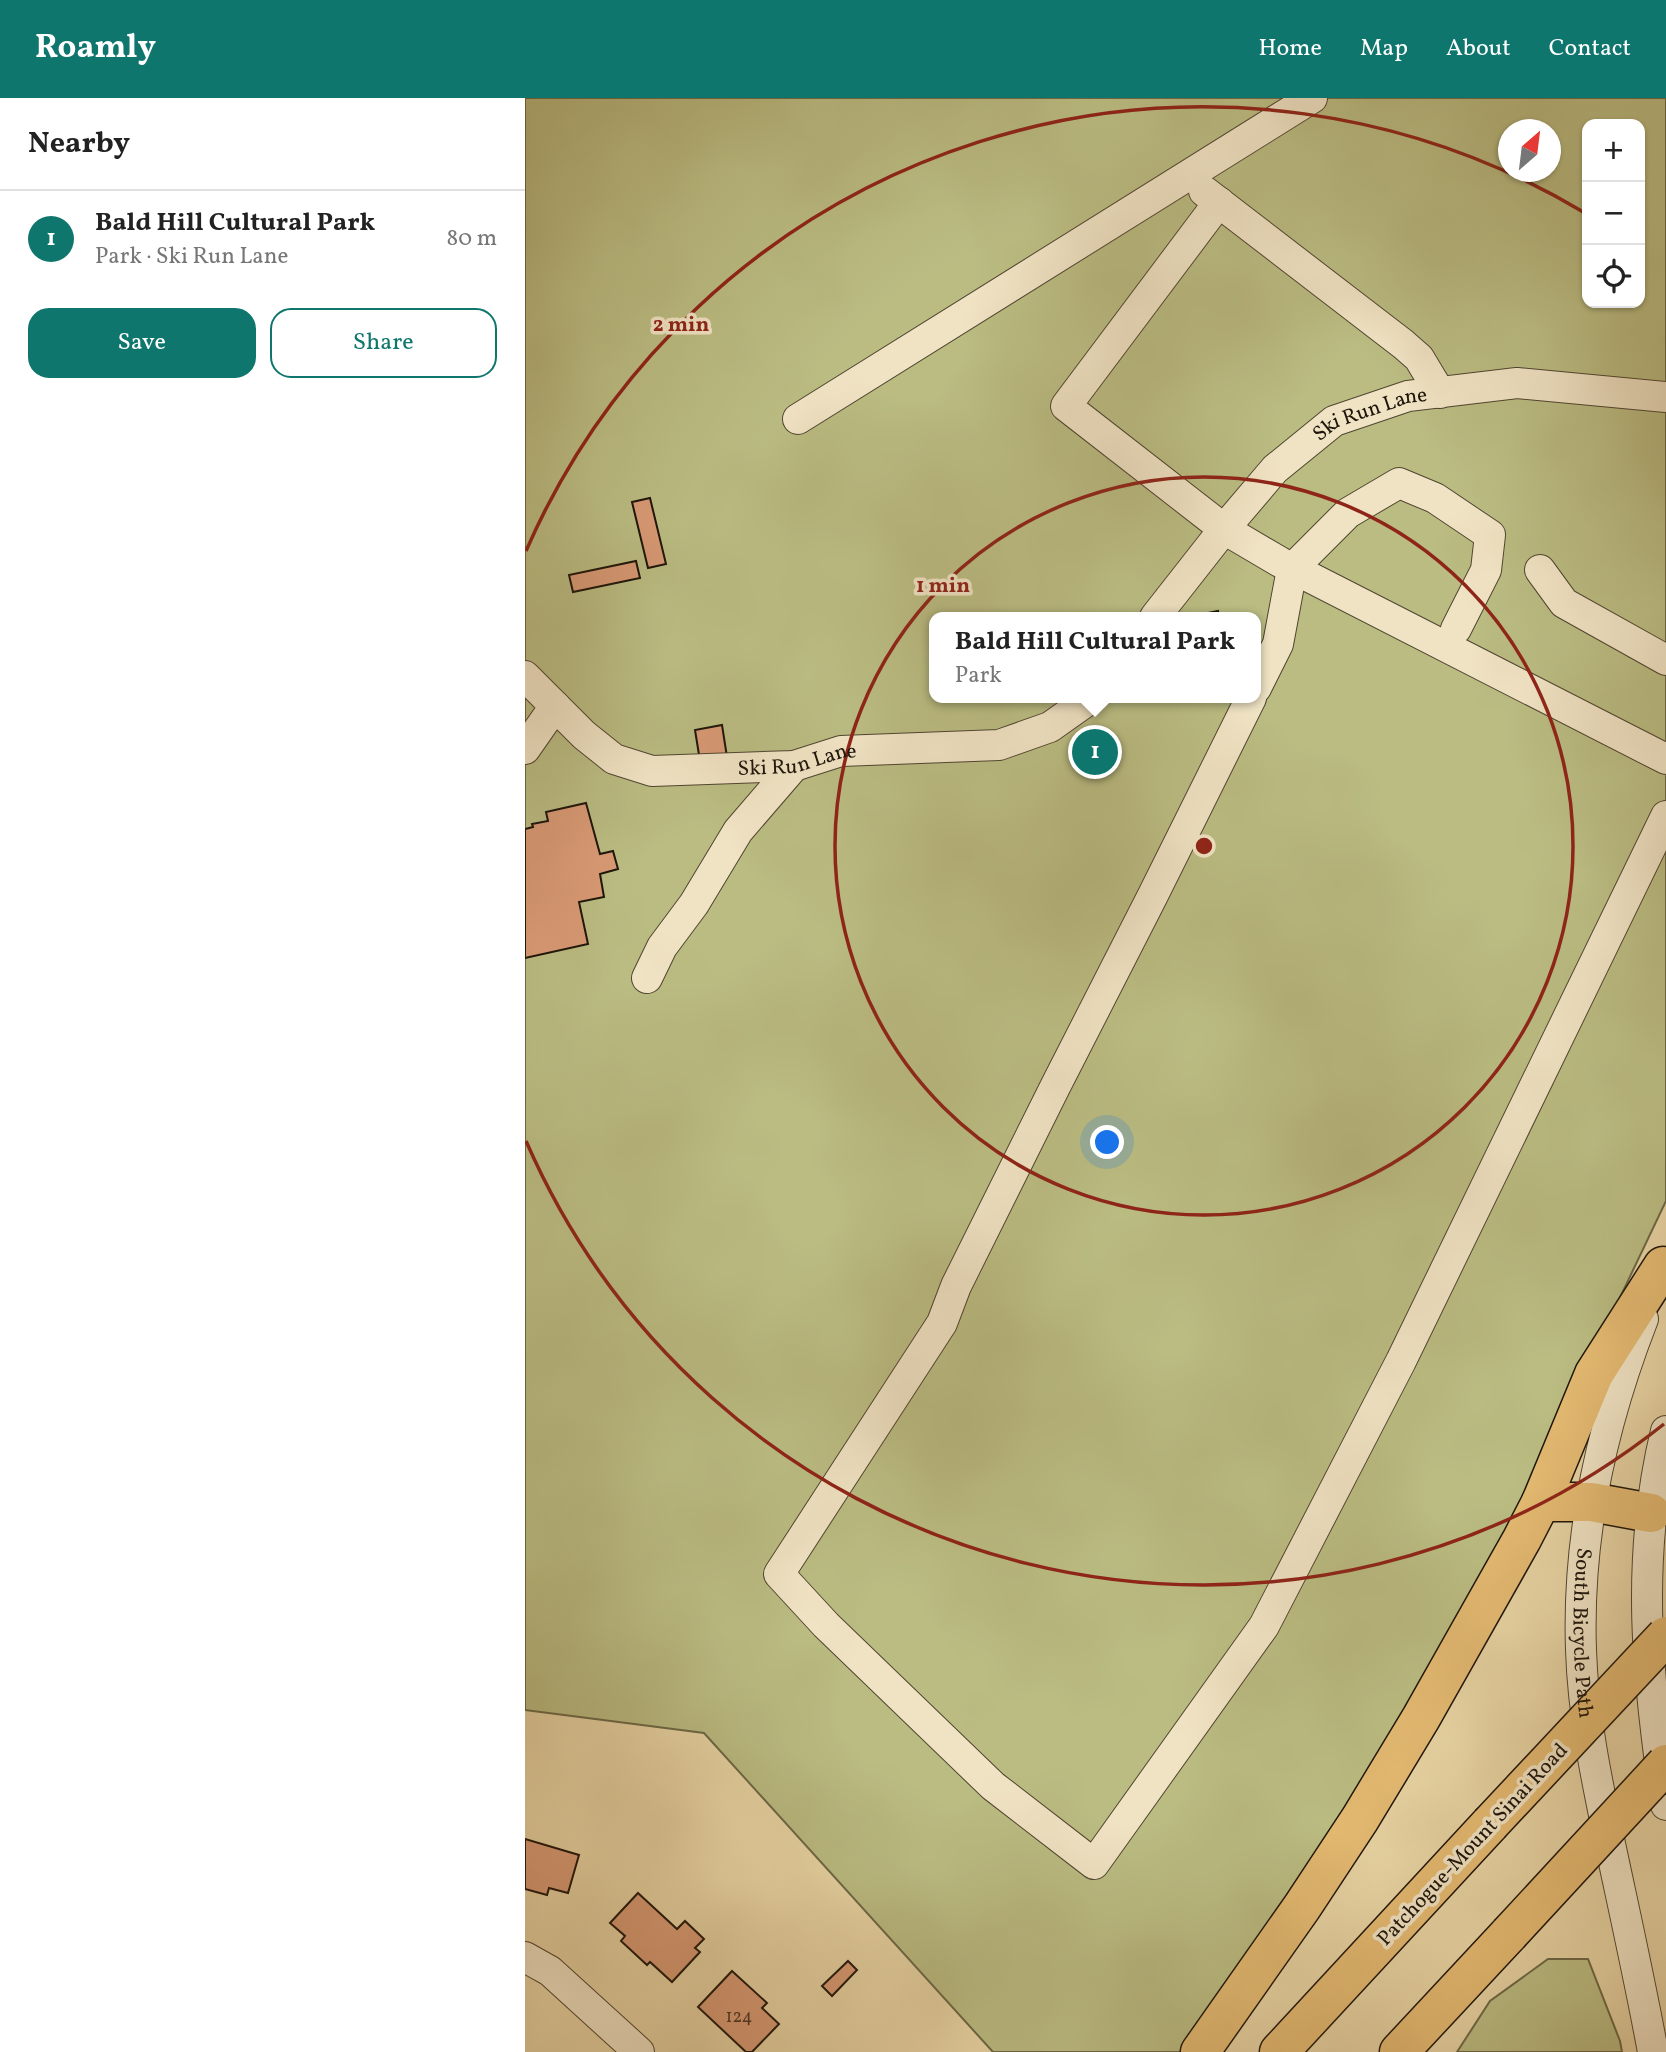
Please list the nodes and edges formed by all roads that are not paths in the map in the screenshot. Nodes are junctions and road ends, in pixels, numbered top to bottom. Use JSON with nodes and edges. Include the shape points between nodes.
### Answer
{"nodes":[{"id":1,"x":1312,"y":98,"type":"edge"},
{"id":2,"x":1192,"y":173,"type":"junction"},
{"id":3,"x":1219,"y":202,"type":"junction"},
{"id":4,"x":1440,"y":393,"type":"junction"},
{"id":5,"x":1666,"y":397,"type":"edge"},
{"id":6,"x":798,"y":419,"type":"dead end"},
{"id":7,"x":1224,"y":528,"type":"junction"},
{"id":8,"x":1292,"y":569,"type":"junction"},
{"id":9,"x":1540,"y":570,"type":"dead end"},
{"id":10,"x":1159,"y":612,"type":"edge"},
{"id":11,"x":1456,"y":628,"type":"dead end"},
{"id":12,"x":1666,"y":660,"type":"edge"},
{"id":13,"x":525,"y":676,"type":"edge"},
{"id":14,"x":1261,"y":678,"type":"edge"},
{"id":15,"x":1084,"y":703,"type":"edge"},
{"id":16,"x":1249,"y":703,"type":"edge"},
{"id":17,"x":555,"y":706,"type":"junction"},
{"id":18,"x":525,"y":749,"type":"edge"},
{"id":19,"x":1666,"y":759,"type":"edge"},
{"id":20,"x":794,"y":766,"type":"junction"},
{"id":21,"x":1666,"y":816,"type":"edge"},
{"id":22,"x":647,"y":978,"type":"dead end"},
{"id":23,"x":1665,"y":1263,"type":"edge"},
{"id":24,"x":1666,"y":1431,"type":"edge"},
{"id":25,"x":1541,"y":1502,"type":"junction"},
{"id":26,"x":1591,"y":1502,"type":"junction"},
{"id":27,"x":1651,"y":1513,"type":"junction"},
{"id":28,"x":1666,"y":1636,"type":"edge"},
{"id":29,"x":1666,"y":1763,"type":"edge"},
{"id":30,"x":1666,"y":1805,"type":"edge"},
{"id":31,"x":525,"y":1957,"type":"edge"},
{"id":32,"x":639,"y":2052,"type":"edge"},
{"id":33,"x":1200,"y":2052,"type":"edge"},
{"id":34,"x":1279,"y":2052,"type":"edge"},
{"id":35,"x":1399,"y":2052,"type":"edge"},
{"id":36,"x":1653,"y":2052,"type":"edge"}],
"edges":[{"from":1,"to":2,"type":"street"},
{"from":2,"to":3,"type":"street"},
{"from":2,"to":6,"type":"street"},
{"from":3,"to":4,"type":"street","via":[[1403,344],[1419,358]]},
{"from":3,"to":7,"type":"street","via":[[1066,406]]},
{"from":4,"to":5,"type":"street","name":"Ski Run Lane","via":[[1517,383]]},
{"from":4,"to":7,"type":"street","name":"Ski Run Lane","via":[[1408,396],[1334,421],[1275,469]]},
{"from":7,"to":8,"type":"street"},
{"from":7,"to":10,"type":"street","name":"Ski Run Lane"},
{"from":8,"to":11,"type":"street","via":[[1348,513],[1399,483],[1435,498],[1490,535],[1486,570]]},
{"from":8,"to":14,"type":"street","via":[[1278,644]]},
{"from":8,"to":19,"type":"street"},
{"from":9,"to":12,"type":"street","via":[[1564,603]]},
{"from":13,"to":17,"type":"street","name":"Ski Run Lane"},
{"from":15,"to":20,"type":"street","name":"Ski Run Lane","via":[[1050,727],[999,745],[841,751]]},
{"from":16,"to":21,"type":"street","via":[[942,1323],[779,1574],[993,1786],[1094,1864],[1264,1626],[1401,1361]]},
{"from":17,"to":18,"type":"street"},
{"from":17,"to":20,"type":"street","name":"Ski Run Lane","via":[[614,758],[652,771]]},
{"from":20,"to":22,"type":"street","via":[[738,831],[662,947]]},
{"from":23,"to":25,"type":"highway","via":[[1594,1374]]},
{"from":23,"to":26,"type":"street","name":"South Bicycle Path","via":[[1623,1370]]},
{"from":24,"to":27,"type":"street"},
{"from":25,"to":26,"type":"highway"},
{"from":25,"to":33,"type":"highway","via":[[1360,1819]]},
{"from":26,"to":27,"type":"highway"},
{"from":26,"to":36,"type":"street","name":"South Bicycle Path","via":[[1582,1596],[1586,1709]]},
{"from":27,"to":30,"type":"street","via":[[1647,1638],[1653,1722]]},
{"from":28,"to":34,"type":"highway","name":"Patchogue-Mount Sinai Road","bridge":true},
{"from":29,"to":35,"type":"highway","bridge":true},
{"from":31,"to":32,"type":"street","via":[[550,1971]]}]}
